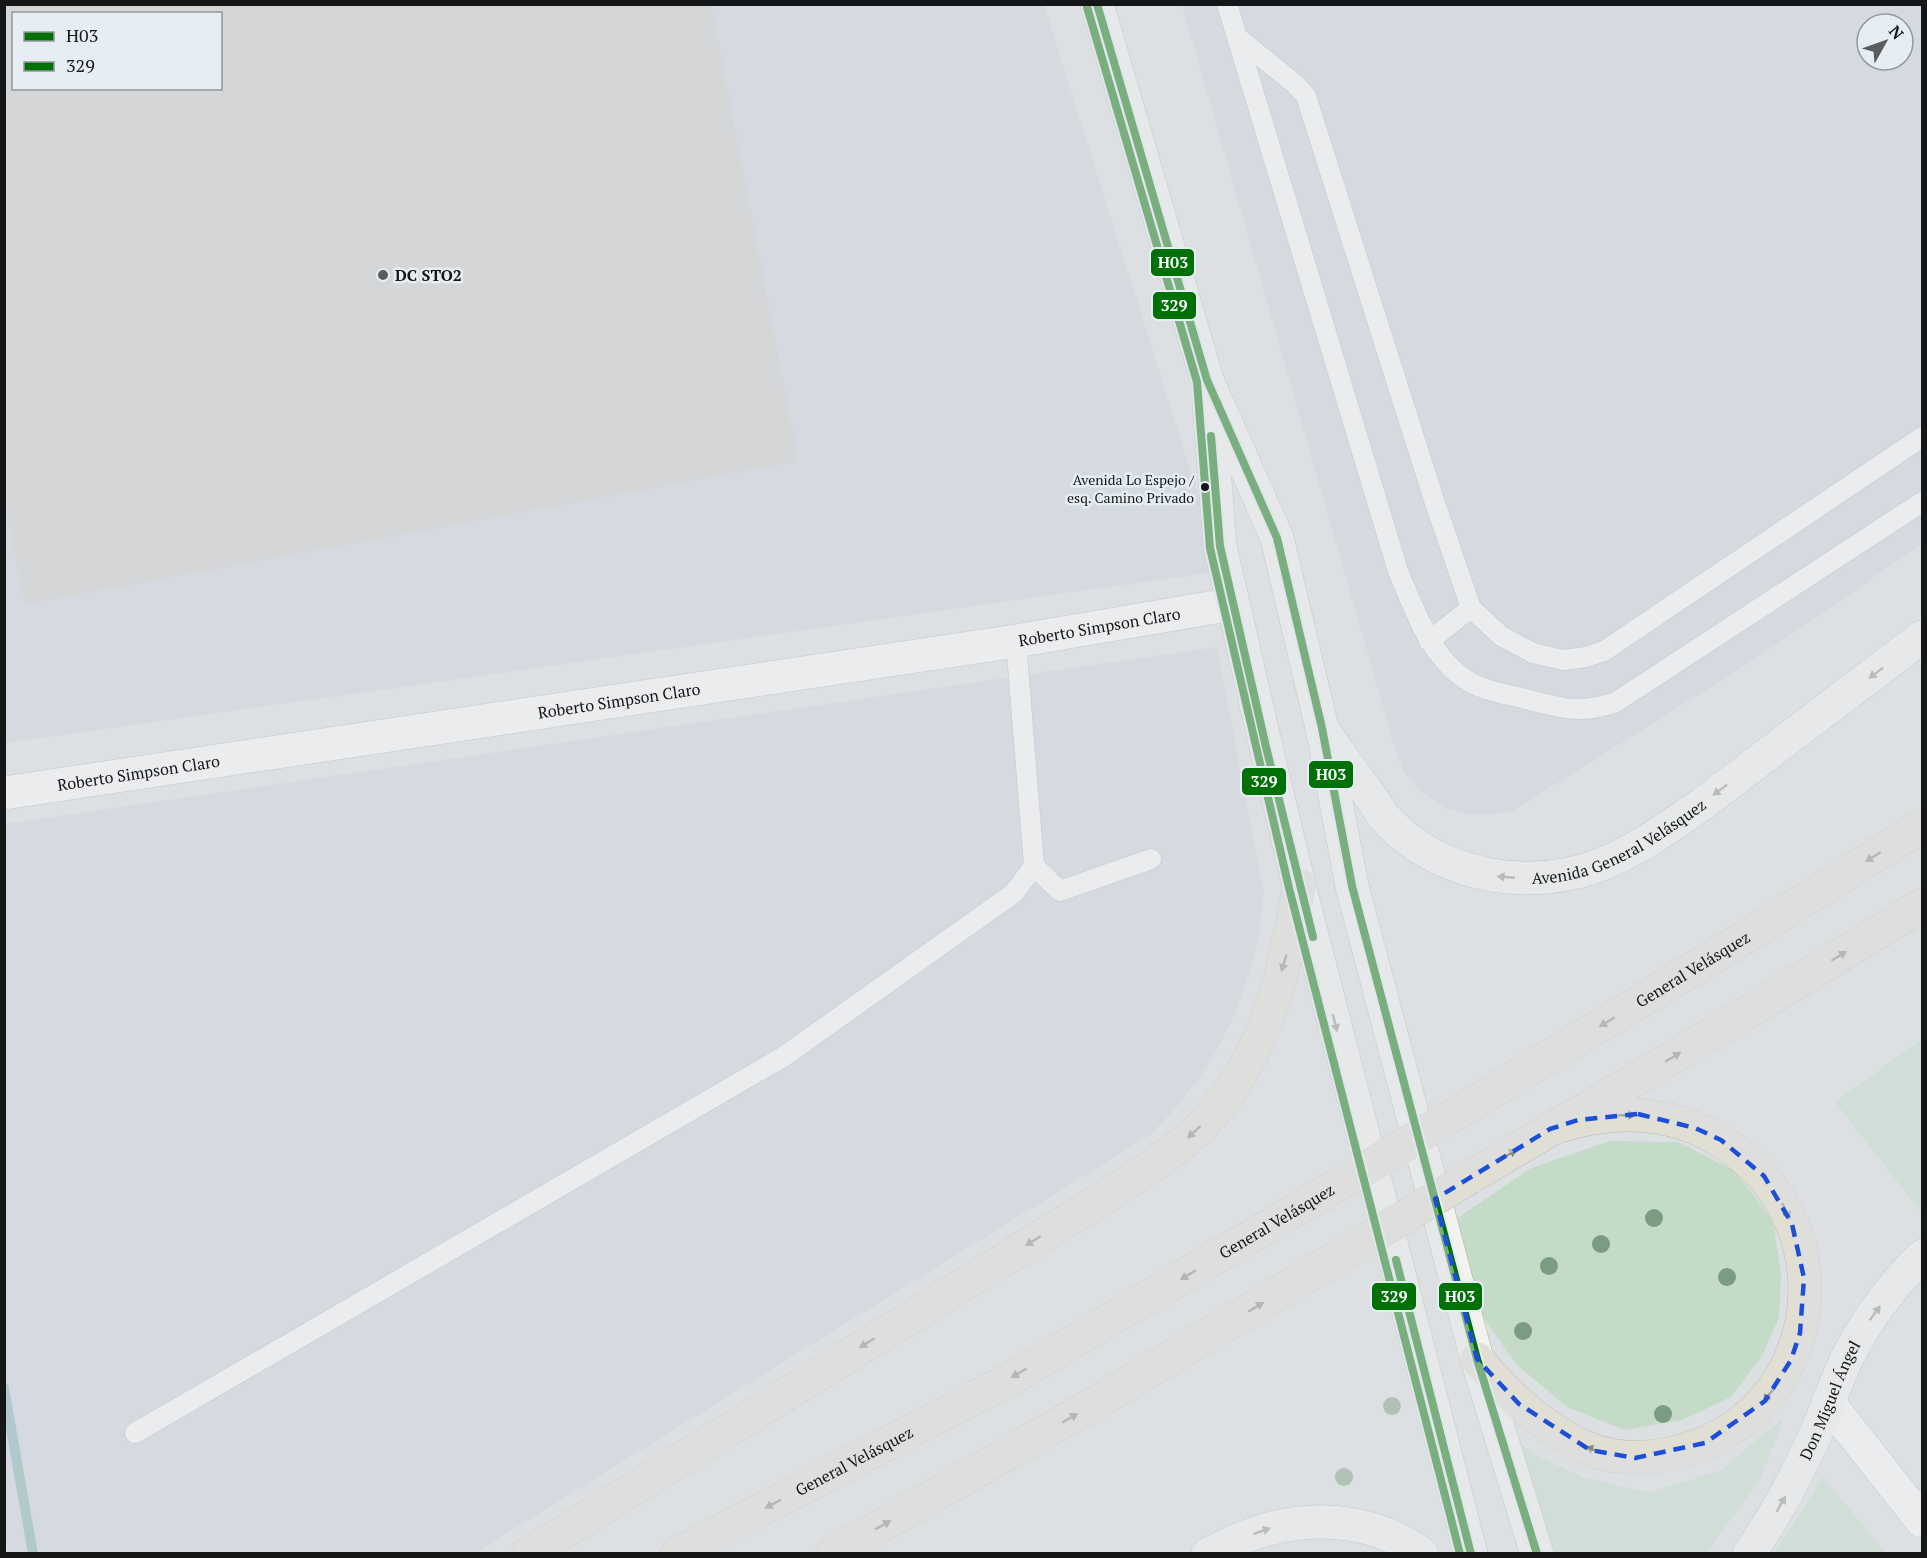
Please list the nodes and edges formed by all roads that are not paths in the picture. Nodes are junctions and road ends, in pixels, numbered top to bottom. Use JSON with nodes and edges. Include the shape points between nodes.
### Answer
{"nodes":[{"id":1,"x":1097,"y":4,"type":"edge"},
{"id":2,"x":1227,"y":4,"type":"edge"},
{"id":3,"x":1238,"y":37,"type":"junction"},
{"id":4,"x":1207,"y":380,"type":"junction"},
{"id":5,"x":1923,"y":437,"type":"edge"},
{"id":6,"x":1923,"y":502,"type":"edge"},
{"id":7,"x":1233,"y":604,"type":"junction"},
{"id":8,"x":1471,"y":608,"type":"junction"},
{"id":9,"x":1923,"y":637,"type":"edge"},
{"id":10,"x":1016,"y":641,"type":"junction"},
{"id":11,"x":1429,"y":641,"type":"junction"},
{"id":12,"x":1322,"y":728,"type":"junction"},
{"id":13,"x":4,"y":793,"type":"edge"},
{"id":14,"x":1923,"y":826,"type":"edge"},
{"id":15,"x":1151,"y":859,"type":"dead end"},
{"id":16,"x":1034,"y":866,"type":"junction"},
{"id":17,"x":1299,"y":885,"type":"junction"},
{"id":18,"x":1923,"y":905,"type":"edge"},
{"id":19,"x":1550,"y":1129,"type":"junction"},
{"id":20,"x":1923,"y":1256,"type":"edge"},
{"id":21,"x":1477,"y":1359,"type":"junction"},
{"id":22,"x":1828,"y":1402,"type":"junction"},
{"id":23,"x":135,"y":1433,"type":"dead end"},
{"id":24,"x":1923,"y":1521,"type":"edge"},
{"id":25,"x":1468,"y":1540,"type":"edge"},
{"id":26,"x":528,"y":1554,"type":"edge"},
{"id":27,"x":677,"y":1554,"type":"edge"},
{"id":28,"x":832,"y":1554,"type":"edge"},
{"id":29,"x":1208,"y":1554,"type":"edge"},
{"id":30,"x":1422,"y":1554,"type":"edge"},
{"id":31,"x":1483,"y":1554,"type":"edge"},
{"id":32,"x":1537,"y":1554,"type":"edge"},
{"id":33,"x":1749,"y":1554,"type":"edge"}],
"edges":[{"from":1,"to":4,"type":"main road"},
{"from":2,"to":3,"type":"lane"},
{"from":3,"to":8,"type":"lane","via":[[1306,96]]},
{"from":3,"to":11,"type":"lane","via":[[1398,571]]},
{"from":4,"to":7,"type":"main road","via":[[1220,546]]},
{"from":4,"to":12,"type":"main road","via":[[1277,538]]},
{"from":5,"to":8,"type":"lane","via":[[1604,651],[1563,660],[1533,653],[1501,636]]},
{"from":6,"to":11,"type":"lane","via":[[1616,702],[1595,709],[1567,709],[1484,689],[1458,675]]},
{"from":7,"to":10,"type":"street","name":"Roberto Simpson Claro"},
{"from":7,"to":17,"type":"main road"},
{"from":8,"to":11,"type":"lane"},
{"from":9,"to":12,"type":"main road","name":"Avenida General Velásquez","one_way":true,"via":[[1667,828],[1605,862],[1553,876],[1496,876],[1438,858],[1386,818]]},
{"from":10,"to":13,"type":"street","name":"Roberto Simpson Claro"},
{"from":10,"to":16,"type":"lane"},
{"from":12,"to":21,"type":"main road","via":[[1352,886]]},
{"from":14,"to":27,"type":"highway","name":"General Velásquez","one_way":true,"bridge":true,"via":[[1452,1116],[1010,1379]]},
{"from":15,"to":16,"type":"lane","via":[[1060,891]]},
{"from":16,"to":23,"type":"lane","via":[[1014,893],[783,1057]]},
{"from":17,"to":25,"type":"main road","one_way":true},
{"from":17,"to":26,"type":"highway","one_way":true,"via":[[1286,956],[1259,1037],[1235,1086],[1195,1132],[1105,1197]]},
{"from":19,"to":18,"type":"highway","one_way":true},
{"from":19,"to":21,"type":"highway","one_way":true,"via":[[1578,1120],[1638,1114],[1695,1128],[1744,1157],[1764,1176],[1792,1224],[1804,1278],[1800,1333],[1779,1382],[1747,1418],[1705,1443],[1659,1456],[1635,1458],[1601,1453],[1570,1440],[1519,1404]]},
{"from":28,"to":19,"type":"highway","one_way":true,"bridge":true,"via":[[1097,1402]]},
{"from":22,"to":20,"type":"main road","name":"Don Miguel Ángel","one_way":true,"via":[[1868,1322]]},
{"from":21,"to":32,"type":"main road"},
{"from":22,"to":24,"type":"street"},
{"from":33,"to":22,"type":"main road","name":"Don Miguel Ángel","one_way":true,"via":[[1796,1476]]},
{"from":25,"to":31,"type":"main road"},
{"from":29,"to":30,"type":"main road","one_way":true,"via":[[1265,1529],[1295,1522],[1326,1521],[1386,1534]]}]}
